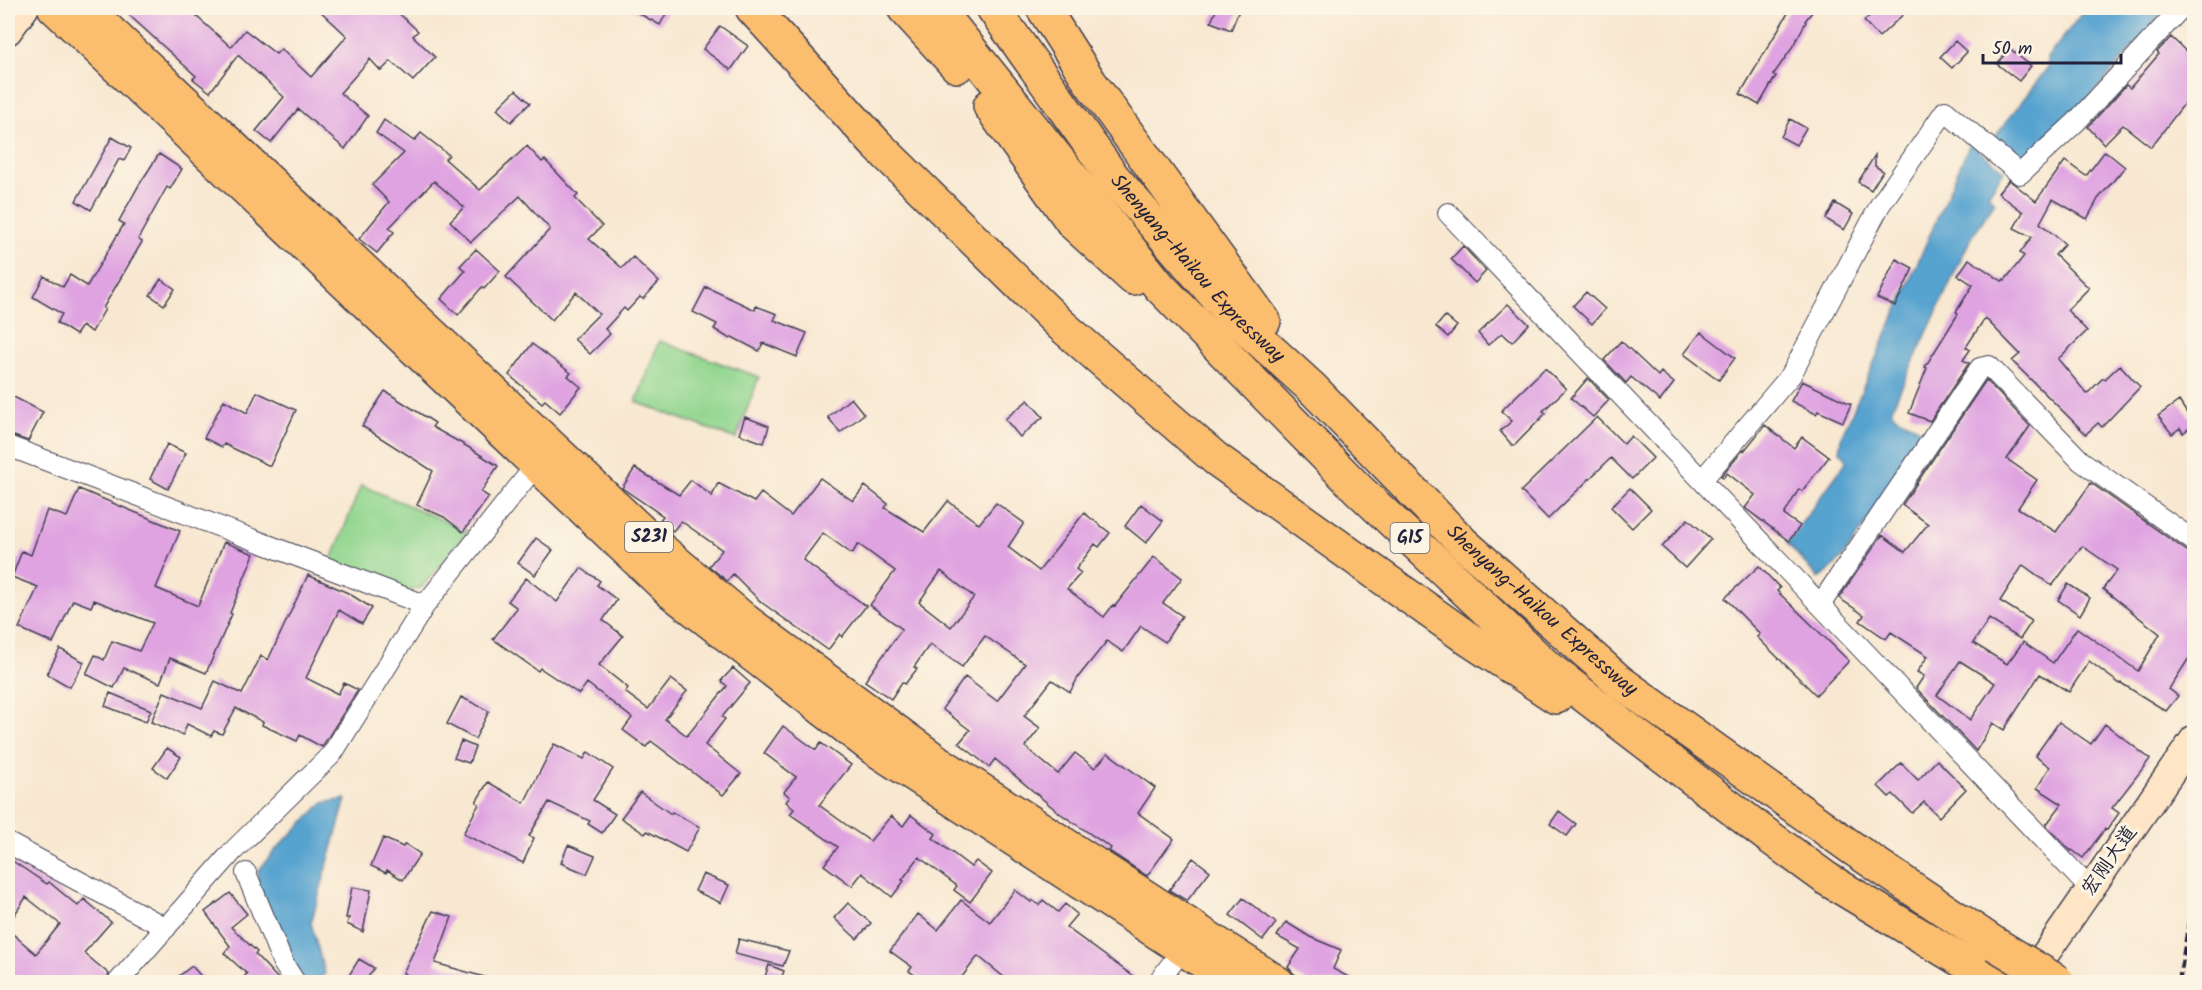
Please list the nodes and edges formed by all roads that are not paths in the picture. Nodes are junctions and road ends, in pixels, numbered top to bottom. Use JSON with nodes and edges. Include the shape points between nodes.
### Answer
{"nodes":[{"id":1,"x":25,"y":8,"type":"edge"},
{"id":2,"x":53,"y":8,"type":"edge"},
{"id":3,"x":87,"y":8,"type":"edge"},
{"id":4,"x":752,"y":8,"type":"edge"},
{"id":5,"x":904,"y":8,"type":"edge"},
{"id":6,"x":937,"y":8,"type":"edge"},
{"id":7,"x":993,"y":8,"type":"edge"},
{"id":8,"x":1043,"y":8,"type":"edge"},
{"id":9,"x":2181,"y":8,"type":"edge"},
{"id":10,"x":2191,"y":8,"type":"edge"},
{"id":11,"x":2194,"y":11,"type":"edge"},
{"id":12,"x":8,"y":31,"type":"edge"},
{"id":13,"x":1448,"y":213,"type":"dead end"},
{"id":14,"x":1312,"y":388,"type":"junction"},
{"id":15,"x":1285,"y":414,"type":"junction"},
{"id":16,"x":8,"y":446,"type":"edge"},
{"id":17,"x":536,"y":465,"type":"junction"},
{"id":18,"x":1701,"y":480,"type":"junction"},
{"id":19,"x":2194,"y":541,"type":"edge"},
{"id":20,"x":425,"y":605,"type":"junction"},
{"id":21,"x":1820,"y":605,"type":"junction"},
{"id":22,"x":2194,"y":739,"type":"edge"},
{"id":23,"x":1764,"y":833,"type":"junction"},
{"id":24,"x":8,"y":843,"type":"edge"},
{"id":25,"x":246,"y":873,"type":"dead end"},
{"id":26,"x":2090,"y":889,"type":"junction"},
{"id":27,"x":166,"y":928,"type":"junction"},
{"id":28,"x":1182,"y":950,"type":"junction"},
{"id":29,"x":1985,"y":976,"type":"edge"},
{"id":30,"x":118,"y":982,"type":"edge"},
{"id":31,"x":295,"y":982,"type":"edge"},
{"id":32,"x":1158,"y":982,"type":"edge"},
{"id":33,"x":1231,"y":982,"type":"edge"},
{"id":34,"x":1278,"y":982,"type":"edge"},
{"id":35,"x":2026,"y":982,"type":"edge"},
{"id":36,"x":2058,"y":982,"type":"edge"}],
"edges":[{"from":1,"to":12,"type":"street"},
{"from":2,"to":17,"type":"main road"},
{"from":3,"to":34,"type":"main road","number":"S231","via":[[658,545],[747,620],[939,761]]},
{"from":4,"to":23,"type":"highway","via":[[876,144],[1060,324],[1216,459],[1470,640]]},
{"from":5,"to":15,"type":"highway","via":[[976,87],[1073,224]]},
{"from":6,"to":15,"type":"highway","name":"Shenyang-Haikou Expressway","number":"G15","via":[[1161,287]]},
{"from":7,"to":14,"type":"highway","name":"Shenyang-Haikou Expressway","number":"G15","via":[[1113,177],[1234,317]]},
{"from":8,"to":14,"type":"highway","via":[[1090,82]]},
{"from":9,"to":18,"type":"street","via":[[2076,122],[2020,174],[1945,111],[1880,206],[1791,375]]},
{"from":10,"to":11,"type":"street"},
{"from":13,"to":18,"type":"street"},
{"from":14,"to":36,"type":"highway","name":"Shenyang-Haikou Expressway","number":"G15","bridge":true,"via":[[1463,543],[1620,682],[1855,850]]},
{"from":15,"to":23,"type":"highway","name":"Shenyang-Haikou Expressway","number":"G15","via":[[1358,489],[1546,667]]},
{"from":16,"to":20,"type":"street"},
{"from":17,"to":20,"type":"street"},
{"from":17,"to":28,"type":"main road","via":[[670,593],[872,749]]},
{"from":18,"to":21,"type":"street"},
{"from":19,"to":21,"type":"street","via":[[2081,460],[1989,366],[1980,368]]},
{"from":20,"to":27,"type":"street","via":[[332,754],[233,851]]},
{"from":21,"to":26,"type":"street"},
{"from":22,"to":26,"type":"street","name":"宏刚大道"},
{"from":23,"to":29,"type":"highway","name":"Shenyang-Haikou Expressway","number":"G15","via":[[1827,879]]},
{"from":24,"to":27,"type":"street"},
{"from":25,"to":31,"type":"street"},
{"from":26,"to":35,"type":"street","name":"宏刚大道"},
{"from":27,"to":30,"type":"street"},
{"from":28,"to":32,"type":"street"},
{"from":28,"to":33,"type":"main road"}]}
